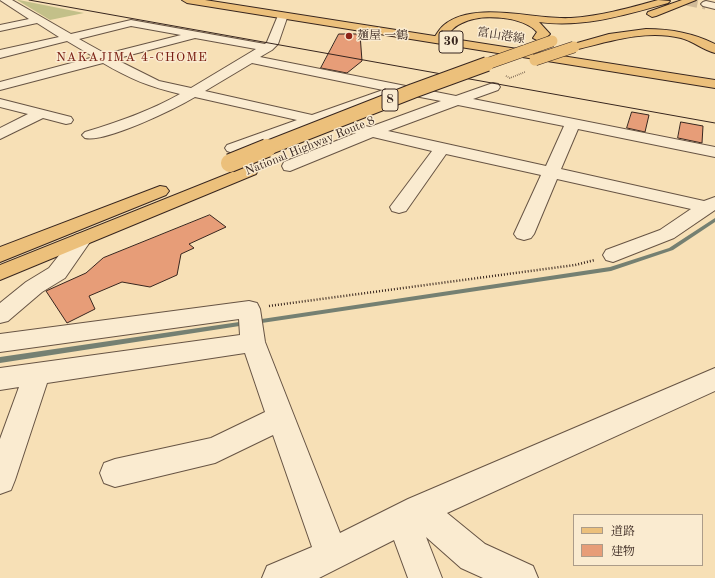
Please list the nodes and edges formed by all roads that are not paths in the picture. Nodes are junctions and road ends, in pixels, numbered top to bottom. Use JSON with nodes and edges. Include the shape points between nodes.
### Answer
{"nodes":[{"id":1,"x":187,"y":0,"type":"edge"},
{"id":2,"x":666,"y":0,"type":"edge"},
{"id":3,"x":691,"y":0,"type":"edge"},
{"id":4,"x":9,"y":2,"type":"edge"},
{"id":5,"x":709,"y":5,"type":"edge"},
{"id":6,"x":0,"y":7,"type":"edge"},
{"id":7,"x":283,"y":15,"type":"junction"},
{"id":8,"x":38,"y":20,"type":"junction"},
{"id":9,"x":0,"y":28,"type":"edge"},
{"id":10,"x":582,"y":30,"type":"dead end"},
{"id":11,"x":197,"y":35,"type":"junction"},
{"id":12,"x":68,"y":38,"type":"junction"},
{"id":13,"x":439,"y":40,"type":"junction"},
{"id":14,"x":559,"y":42,"type":"junction"},
{"id":15,"x":715,"y":44,"type":"edge"},
{"id":16,"x":268,"y":48,"type":"junction"},
{"id":17,"x":715,"y":50,"type":"edge"},
{"id":18,"x":0,"y":54,"type":"edge"},
{"id":19,"x":104,"y":59,"type":"junction"},
{"id":20,"x":250,"y":59,"type":"junction"},
{"id":21,"x":425,"y":79,"type":"dead end"},
{"id":22,"x":492,"y":81,"type":"junction"},
{"id":23,"x":715,"y":84,"type":"edge"},
{"id":24,"x":0,"y":86,"type":"edge"},
{"id":25,"x":399,"y":88,"type":"junction"},
{"id":26,"x":195,"y":92,"type":"junction"},
{"id":27,"x":457,"y":100,"type":"junction"},
{"id":28,"x":0,"y":103,"type":"edge"},
{"id":29,"x":40,"y":114,"type":"junction"},
{"id":30,"x":314,"y":119,"type":"junction"},
{"id":31,"x":66,"y":120,"type":"dead end"},
{"id":32,"x":573,"y":123,"type":"junction"},
{"id":33,"x":372,"y":132,"type":"junction"},
{"id":34,"x":0,"y":134,"type":"edge"},
{"id":35,"x":90,"y":135,"type":"dead end"},
{"id":36,"x":443,"y":148,"type":"junction"},
{"id":37,"x":715,"y":152,"type":"edge"},
{"id":38,"x":232,"y":156,"type":"junction"},
{"id":39,"x":285,"y":162,"type":"joint"},
{"id":40,"x":258,"y":167,"type":"dead end"},
{"id":41,"x":552,"y":172,"type":"junction"},
{"id":42,"x":711,"y":204,"type":"edge"},
{"id":43,"x":399,"y":207,"type":"dead end"},
{"id":44,"x":524,"y":234,"type":"dead end"},
{"id":45,"x":82,"y":239,"type":"junction"},
{"id":46,"x":0,"y":255,"type":"edge"},
{"id":47,"x":613,"y":255,"type":"road end"},
{"id":48,"x":0,"y":273,"type":"edge"},
{"id":49,"x":0,"y":315,"type":"edge"},
{"id":50,"x":253,"y":342,"type":"junction"},
{"id":51,"x":0,"y":343,"type":"edge"},
{"id":52,"x":37,"y":373,"type":"junction"},
{"id":53,"x":0,"y":379,"type":"edge"},
{"id":54,"x":715,"y":379,"type":"edge"},
{"id":55,"x":281,"y":418,"type":"junction"},
{"id":56,"x":115,"y":473,"type":"dead end"},
{"id":57,"x":0,"y":480,"type":"edge"},
{"id":58,"x":411,"y":515,"type":"junction"},
{"id":59,"x":332,"y":555,"type":"junction"},
{"id":60,"x":278,"y":578,"type":"edge"},
{"id":61,"x":425,"y":578,"type":"edge"},
{"id":62,"x":521,"y":578,"type":"edge"}],
"edges":[{"from":1,"to":7,"type":"main road","name":"富山港線","number":"30"},
{"from":2,"to":10,"type":"main road"},
{"from":2,"to":13,"type":"main road","via":[[585,20],[557,21],[510,14],[465,17],[451,24],[441,33]]},
{"from":3,"to":14,"type":"main road","name":"National Highway Route 8","number":"8","via":[[631,22]]},
{"from":4,"to":6,"type":"street"},
{"from":4,"to":8,"type":"street"},
{"from":5,"to":15,"type":"main road","via":[[673,14],[676,23]]},
{"from":7,"to":13,"type":"main road","name":"富山港線","number":"30"},
{"from":7,"to":16,"type":"street"},
{"from":8,"to":9,"type":"street"},
{"from":8,"to":12,"type":"street"},
{"from":11,"to":12,"type":"street","via":[[131,24]]},
{"from":11,"to":16,"type":"street"},
{"from":11,"to":19,"type":"street"},
{"from":12,"to":18,"type":"street"},
{"from":12,"to":19,"type":"street"},
{"from":13,"to":14,"type":"main road","via":[[452,34],[473,18],[489,16],[529,21],[541,28],[544,34]]},
{"from":13,"to":23,"type":"main road","name":"富山港線","number":"30"},
{"from":14,"to":17,"type":"main road","via":[[645,32],[687,37]]},
{"from":14,"to":22,"type":"main road","name":"National Highway Route 8","number":"8","bridge":true},
{"from":14,"to":38,"type":"main road","name":"National Highway Route 8","number":"8","bridge":true,"via":[[474,68]]},
{"from":16,"to":20,"type":"street"},
{"from":19,"to":24,"type":"street"},
{"from":19,"to":26,"type":"street","via":[[145,80]]},
{"from":20,"to":25,"type":"street"},
{"from":20,"to":26,"type":"street"},
{"from":21,"to":25,"type":"street"},
{"from":22,"to":27,"type":"street"},
{"from":22,"to":39,"type":"main road","name":"National Highway Route 8","number":"8"},
{"from":25,"to":27,"type":"street"},
{"from":25,"to":30,"type":"street"},
{"from":26,"to":30,"type":"street"},
{"from":26,"to":35,"type":"street","via":[[164,109]]},
{"from":27,"to":32,"type":"street"},
{"from":27,"to":33,"type":"street"},
{"from":28,"to":29,"type":"street"},
{"from":29,"to":31,"type":"street"},
{"from":29,"to":34,"type":"street"},
{"from":30,"to":33,"type":"street"},
{"from":30,"to":38,"type":"street"},
{"from":32,"to":37,"type":"street"},
{"from":32,"to":41,"type":"street"},
{"from":33,"to":36,"type":"street"},
{"from":33,"to":39,"type":"street"},
{"from":36,"to":41,"type":"street"},
{"from":36,"to":43,"type":"street"},
{"from":38,"to":46,"type":"main road","name":"National Highway Route 8","number":"8"},
{"from":40,"to":45,"type":"main road","name":"National Highway Route 8"},
{"from":41,"to":42,"type":"street"},
{"from":41,"to":44,"type":"street"},
{"from":42,"to":47,"type":"street","via":[[667,234]]},
{"from":45,"to":48,"type":"main road","name":"National Highway Route 8"},
{"from":45,"to":49,"type":"street","via":[[57,273],[34,287]]},
{"from":50,"to":51,"type":"street","via":[[249,309]]},
{"from":50,"to":52,"type":"street"},
{"from":50,"to":55,"type":"street"},
{"from":52,"to":53,"type":"street"},
{"from":52,"to":57,"type":"street"},
{"from":54,"to":58,"type":"street"},
{"from":55,"to":56,"type":"street","via":[[215,450]]},
{"from":55,"to":59,"type":"street"},
{"from":58,"to":59,"type":"street"},
{"from":58,"to":61,"type":"street"},
{"from":58,"to":62,"type":"street","via":[[473,556]]},
{"from":59,"to":60,"type":"street"}]}
